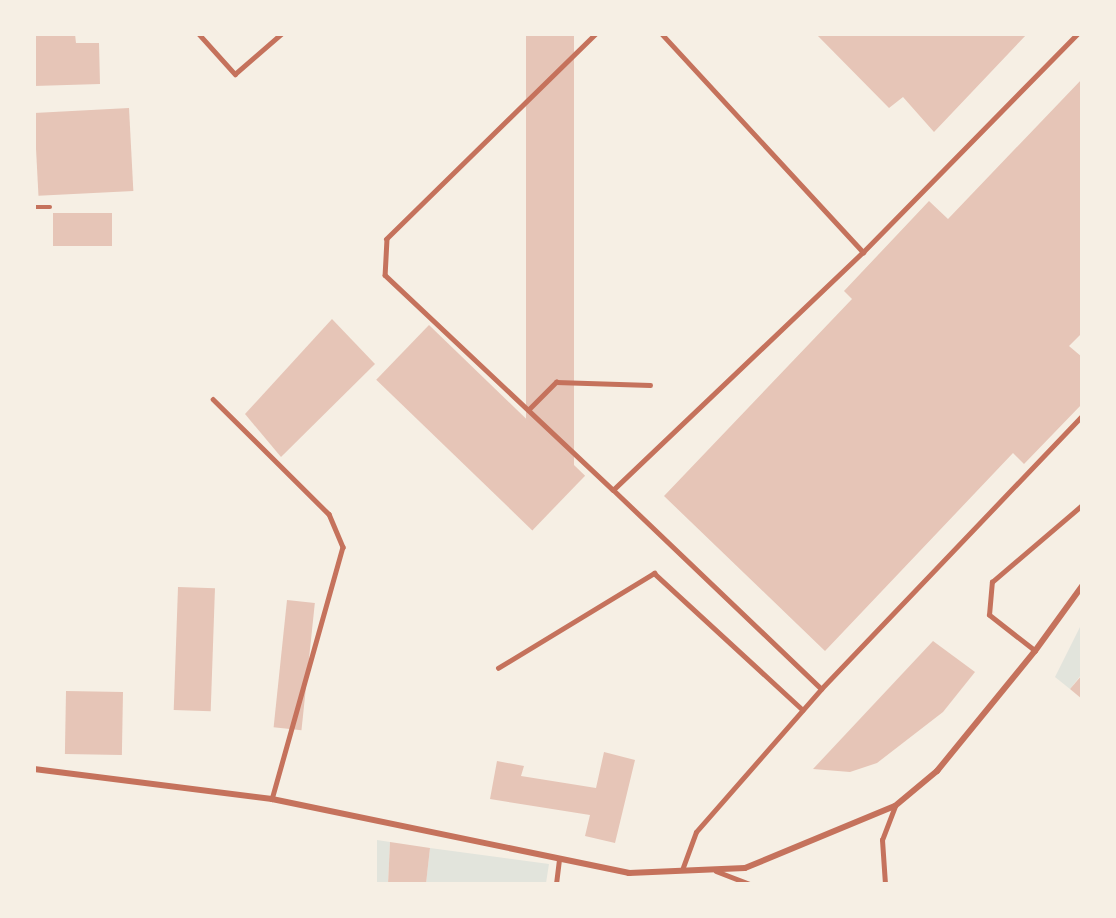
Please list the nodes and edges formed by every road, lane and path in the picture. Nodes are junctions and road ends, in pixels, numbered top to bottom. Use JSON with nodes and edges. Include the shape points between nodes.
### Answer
{"nodes":[{"id":1,"x":199,"y":34,"type":"edge"},
{"id":2,"x":281,"y":34,"type":"edge"},
{"id":3,"x":596,"y":34,"type":"edge"},
{"id":4,"x":662,"y":34,"type":"edge"},
{"id":5,"x":1077,"y":34,"type":"edge"},
{"id":6,"x":34,"y":207,"type":"edge"},
{"id":7,"x":50,"y":207,"type":"dead end"},
{"id":8,"x":863,"y":252,"type":"junction"},
{"id":9,"x":650,"y":385,"type":"dead end"},
{"id":10,"x":213,"y":399,"type":"dead end"},
{"id":11,"x":528,"y":410,"type":"junction"},
{"id":12,"x":1082,"y":416,"type":"edge"},
{"id":13,"x":613,"y":490,"type":"junction"},
{"id":14,"x":1082,"y":505,"type":"edge"},
{"id":15,"x":1082,"y":586,"type":"edge"},
{"id":16,"x":1035,"y":651,"type":"junction"},
{"id":17,"x":498,"y":668,"type":"dead end"},
{"id":18,"x":821,"y":689,"type":"junction"},
{"id":19,"x":803,"y":710,"type":"junction"},
{"id":20,"x":34,"y":769,"type":"edge"},
{"id":21,"x":272,"y":799,"type":"junction"},
{"id":22,"x":895,"y":806,"type":"junction"},
{"id":23,"x":559,"y":859,"type":"junction"},
{"id":24,"x":682,"y":870,"type":"junction"},
{"id":25,"x":714,"y":870,"type":"junction"},
{"id":26,"x":556,"y":884,"type":"edge"},
{"id":27,"x":750,"y":884,"type":"edge"},
{"id":28,"x":885,"y":884,"type":"edge"}],
"edges":[{"from":1,"to":2,"type":"lane","via":[[235,74]]},
{"from":3,"to":11,"type":"lane","via":[[387,239],[385,275]]},
{"from":4,"to":8,"type":"lane"},
{"from":5,"to":8,"type":"lane"},
{"from":6,"to":7,"type":"lane"},
{"from":8,"to":13,"type":"lane"},
{"from":9,"to":11,"type":"lane","via":[[556,382]]},
{"from":10,"to":21,"type":"lane","via":[[329,514],[343,547]]},
{"from":11,"to":13,"type":"lane"},
{"from":12,"to":18,"type":"lane"},
{"from":13,"to":18,"type":"lane"},
{"from":14,"to":16,"type":"lane","via":[[992,582],[989,615]]},
{"from":15,"to":16,"type":"street"},
{"from":16,"to":22,"type":"street","via":[[937,771]]},
{"from":17,"to":19,"type":"lane","via":[[654,573]]},
{"from":18,"to":19,"type":"lane"},
{"from":19,"to":24,"type":"lane","via":[[696,832]]},
{"from":20,"to":21,"type":"street"},
{"from":21,"to":23,"type":"street"},
{"from":22,"to":25,"type":"street","via":[[745,868]]},
{"from":22,"to":28,"type":"lane","via":[[882,840]]},
{"from":23,"to":24,"type":"street","via":[[629,873]]},
{"from":23,"to":26,"type":"lane"},
{"from":24,"to":25,"type":"street"},
{"from":25,"to":27,"type":"lane"}]}
